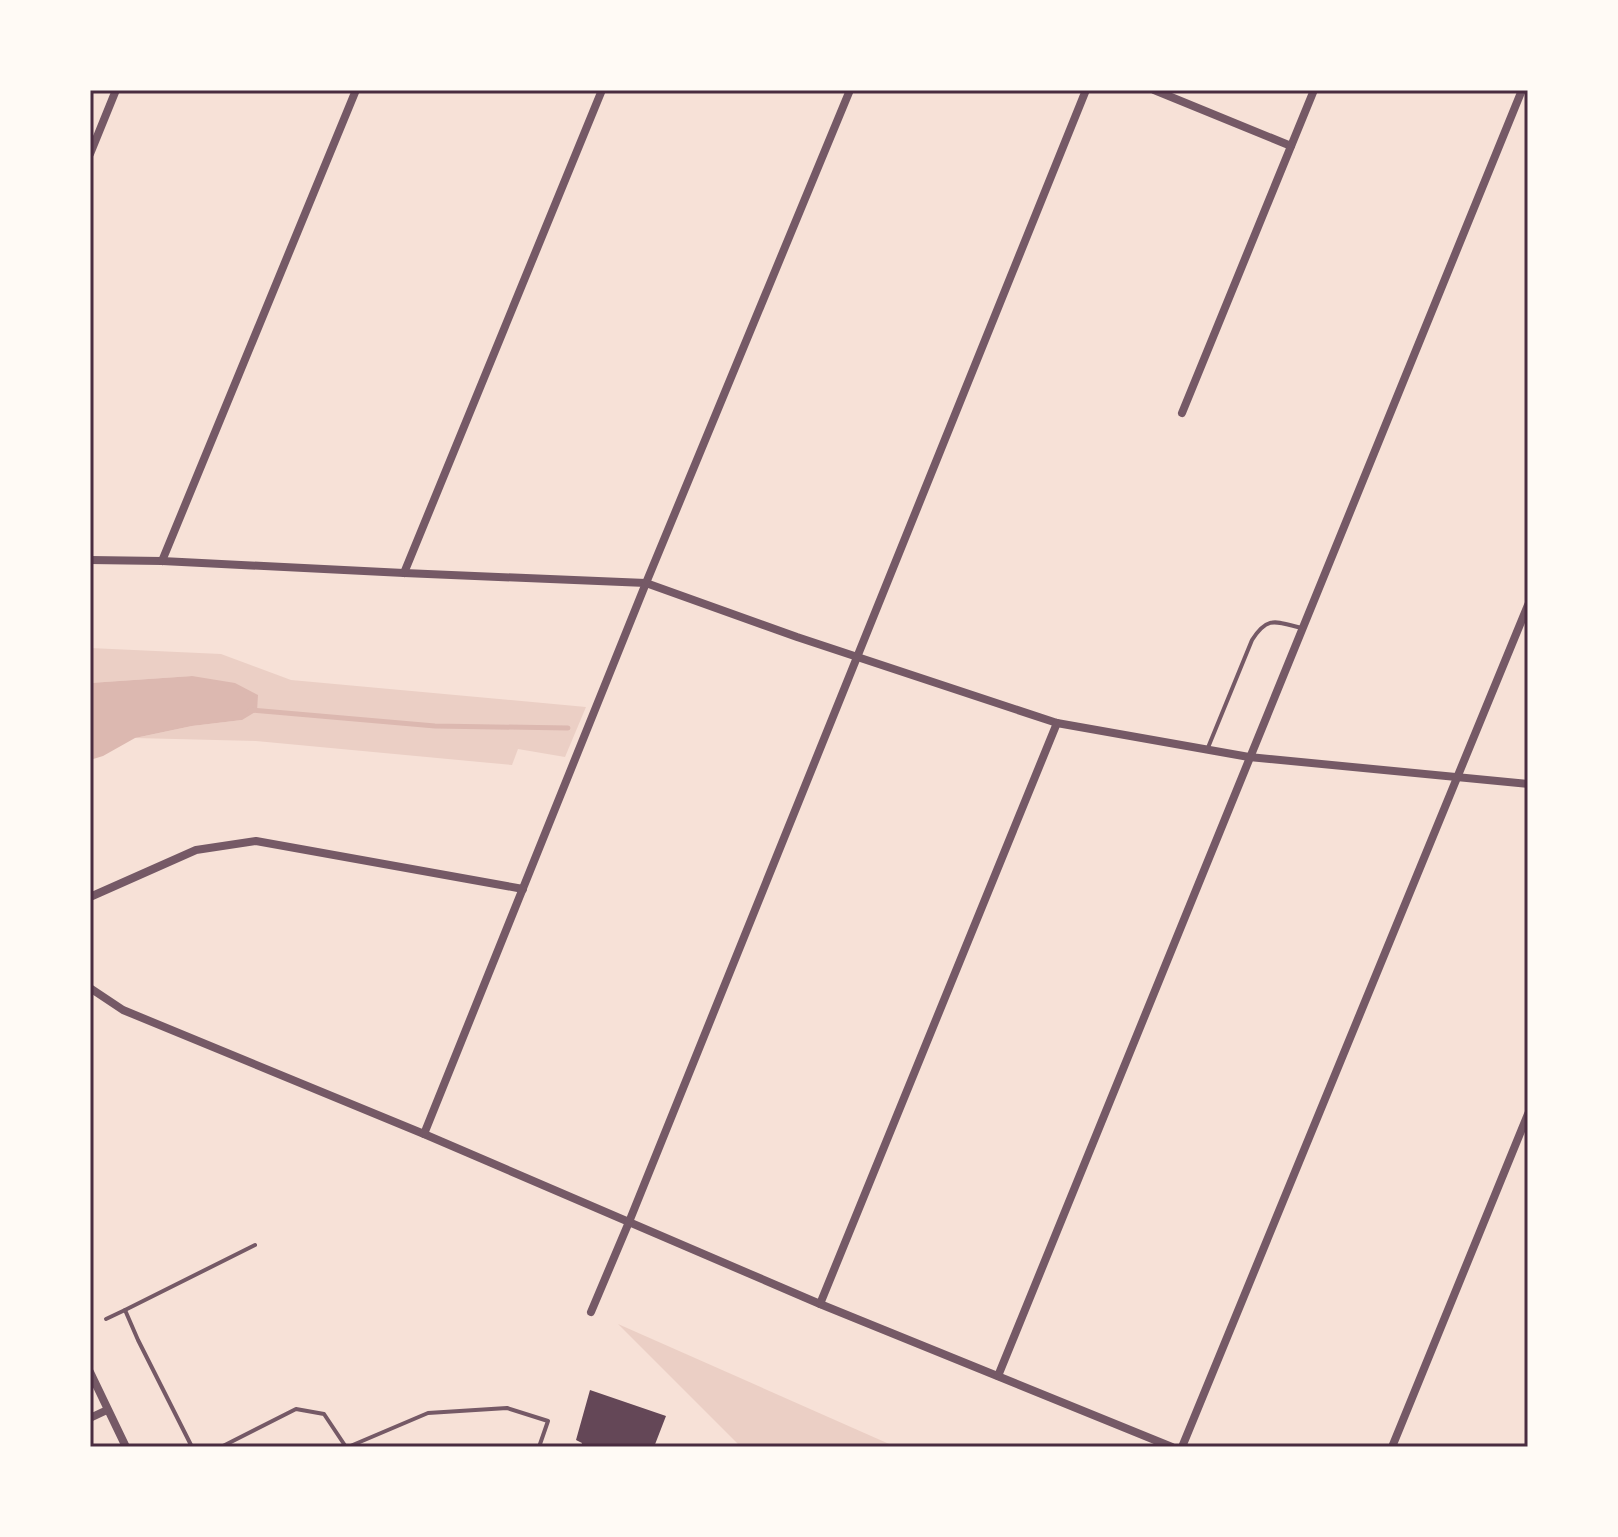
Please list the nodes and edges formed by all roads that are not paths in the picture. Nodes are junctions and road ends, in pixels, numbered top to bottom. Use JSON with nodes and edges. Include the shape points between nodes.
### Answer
{"nodes":[{"id":1,"x":116,"y":90,"type":"edge"},
{"id":2,"x":356,"y":90,"type":"edge"},
{"id":3,"x":602,"y":90,"type":"edge"},
{"id":4,"x":850,"y":90,"type":"edge"},
{"id":5,"x":1086,"y":90,"type":"edge"},
{"id":6,"x":1154,"y":90,"type":"edge"},
{"id":7,"x":1314,"y":90,"type":"edge"},
{"id":8,"x":1522,"y":90,"type":"edge"},
{"id":9,"x":1291,"y":146,"type":"junction"},
{"id":10,"x":90,"y":154,"type":"edge"},
{"id":11,"x":1182,"y":413,"type":"dead end"},
{"id":12,"x":90,"y":560,"type":"edge"},
{"id":13,"x":162,"y":561,"type":"junction"},
{"id":14,"x":404,"y":573,"type":"junction"},
{"id":15,"x":646,"y":583,"type":"junction"},
{"id":16,"x":1528,"y":605,"type":"edge"},
{"id":17,"x":1302,"y":628,"type":"junction"},
{"id":18,"x":857,"y":656,"type":"junction"},
{"id":19,"x":1057,"y":723,"type":"junction"},
{"id":20,"x":1206,"y":751,"type":"junction"},
{"id":21,"x":1249,"y":757,"type":"junction"},
{"id":22,"x":1458,"y":778,"type":"junction"},
{"id":23,"x":1528,"y":784,"type":"edge"},
{"id":24,"x":523,"y":889,"type":"junction"},
{"id":25,"x":90,"y":897,"type":"edge"},
{"id":26,"x":90,"y":988,"type":"edge"},
{"id":27,"x":1528,"y":1114,"type":"edge"},
{"id":28,"x":424,"y":1134,"type":"junction"},
{"id":29,"x":629,"y":1222,"type":"junction"},
{"id":30,"x":255,"y":1245,"type":"dead end"},
{"id":31,"x":820,"y":1304,"type":"junction"},
{"id":32,"x":125,"y":1310,"type":"junction"},
{"id":33,"x":591,"y":1312,"type":"dead end"},
{"id":34,"x":106,"y":1319,"type":"dead end"},
{"id":35,"x":90,"y":1372,"type":"edge"},
{"id":36,"x":998,"y":1376,"type":"junction"},
{"id":37,"x":107,"y":1410,"type":"junction"},
{"id":38,"x":90,"y":1418,"type":"edge"},
{"id":39,"x":126,"y":1447,"type":"edge"},
{"id":40,"x":192,"y":1447,"type":"edge"},
{"id":41,"x":221,"y":1447,"type":"edge"},
{"id":42,"x":347,"y":1447,"type":"edge"},
{"id":43,"x":539,"y":1447,"type":"edge"},
{"id":44,"x":1172,"y":1447,"type":"edge"},
{"id":45,"x":1182,"y":1447,"type":"edge"},
{"id":46,"x":1392,"y":1447,"type":"edge"}],
"edges":[{"from":1,"to":10,"type":"street"},
{"from":2,"to":13,"type":"street"},
{"from":3,"to":14,"type":"street"},
{"from":4,"to":15,"type":"street"},
{"from":5,"to":18,"type":"street"},
{"from":6,"to":9,"type":"street"},
{"from":7,"to":9,"type":"street"},
{"from":8,"to":17,"type":"street"},
{"from":9,"to":11,"type":"street"},
{"from":12,"to":13,"type":"street"},
{"from":13,"to":14,"type":"street"},
{"from":14,"to":15,"type":"street"},
{"from":15,"to":18,"type":"street"},
{"from":15,"to":24,"type":"street"},
{"from":16,"to":22,"type":"street"},
{"from":17,"to":20,"type":"lane","via":[[1269,622],[1260,627]]},
{"from":17,"to":21,"type":"street"},
{"from":18,"to":19,"type":"street"},
{"from":18,"to":29,"type":"street"},
{"from":19,"to":20,"type":"street"},
{"from":19,"to":31,"type":"street"},
{"from":20,"to":21,"type":"street"},
{"from":21,"to":22,"type":"street"},
{"from":21,"to":36,"type":"street"},
{"from":22,"to":23,"type":"street"},
{"from":22,"to":45,"type":"street"},
{"from":24,"to":25,"type":"street","via":[[256,841],[196,850]]},
{"from":24,"to":28,"type":"street"},
{"from":26,"to":28,"type":"street","via":[[123,1010]]},
{"from":27,"to":46,"type":"street"},
{"from":28,"to":29,"type":"street"},
{"from":29,"to":31,"type":"street"},
{"from":29,"to":33,"type":"street"},
{"from":30,"to":32,"type":"lane"},
{"from":31,"to":36,"type":"street"},
{"from":32,"to":34,"type":"lane"},
{"from":32,"to":40,"type":"lane"},
{"from":35,"to":37,"type":"street"},
{"from":36,"to":44,"type":"street"},
{"from":37,"to":38,"type":"street"},
{"from":37,"to":39,"type":"street"},
{"from":41,"to":42,"type":"lane","via":[[296,1409],[324,1414]]},
{"from":42,"to":43,"type":"lane","via":[[428,1413],[507,1408],[548,1421]]}]}
